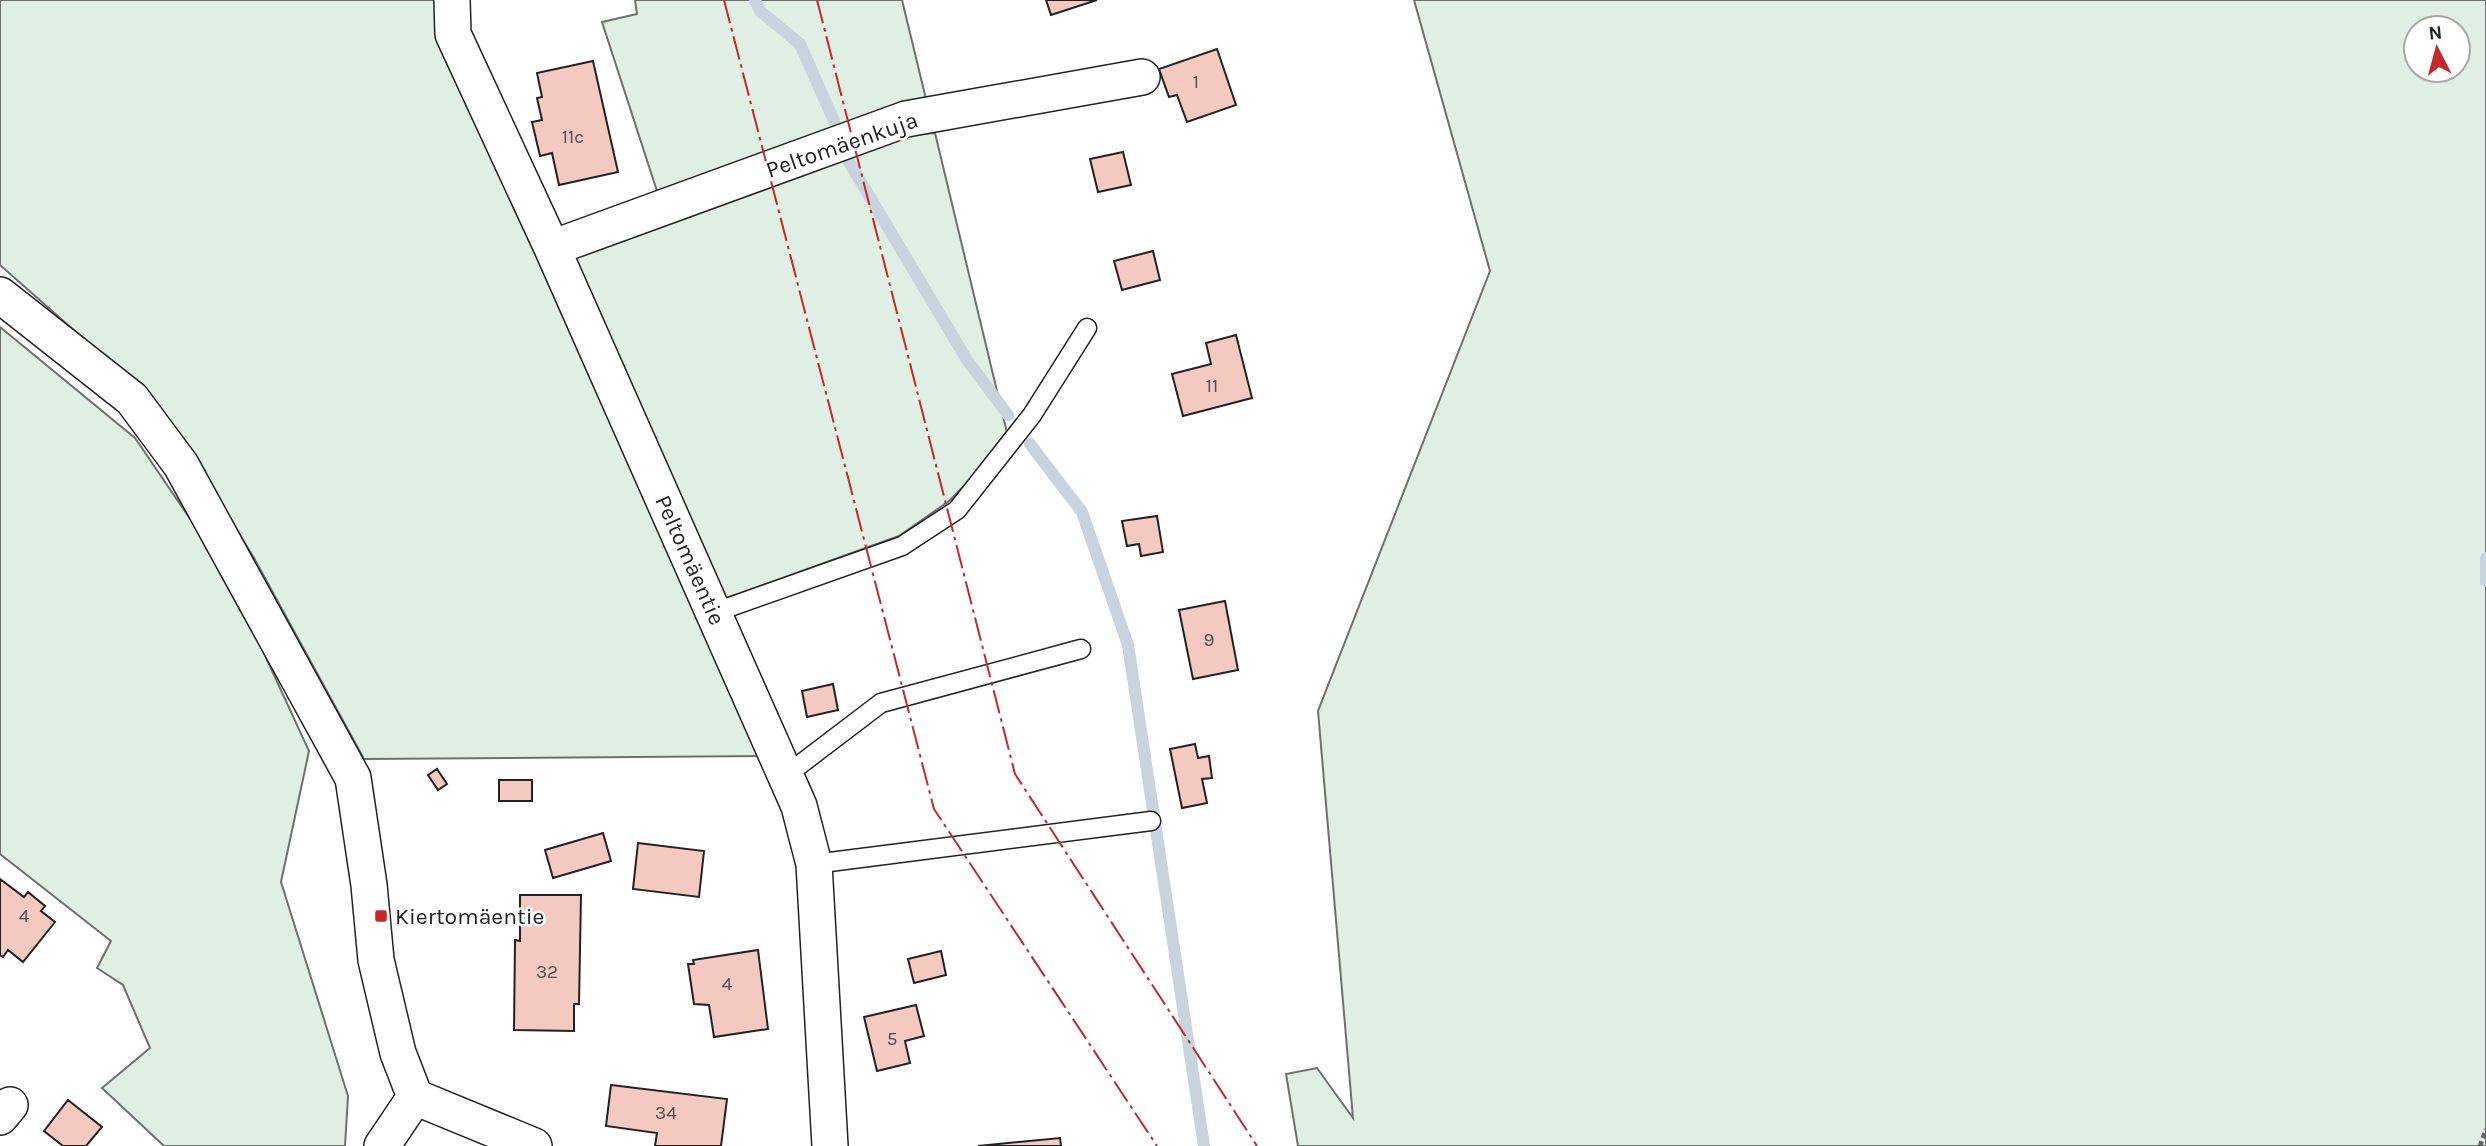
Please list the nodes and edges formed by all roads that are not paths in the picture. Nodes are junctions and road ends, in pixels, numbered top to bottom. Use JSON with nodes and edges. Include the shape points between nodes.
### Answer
{"nodes":[{"id":1,"x":452,"y":0,"type":"edge"},
{"id":2,"x":1142,"y":77,"type":"dead end"},
{"id":3,"x":552,"y":248,"type":"junction"},
{"id":4,"x":0,"y":295,"type":"edge"},
{"id":5,"x":1087,"y":328,"type":"dead end"},
{"id":6,"x":713,"y":613,"type":"junction"},
{"id":7,"x":1081,"y":649,"type":"dead end"},
{"id":8,"x":785,"y":776,"type":"junction"},
{"id":9,"x":1151,"y":821,"type":"dead end"},
{"id":10,"x":814,"y":864,"type":"junction"},
{"id":11,"x":415,"y":1097,"type":"junction"},
{"id":12,"x":382,"y":1146,"type":"edge"},
{"id":13,"x":534,"y":1146,"type":"edge"},
{"id":14,"x":830,"y":1146,"type":"edge"}],
"edges":[{"from":1,"to":3,"type":"street","name":"Peltomäentie","via":[[453,34]]},
{"from":2,"to":3,"type":"street","name":"Peltomäenkuja","via":[[906,119]]},
{"from":3,"to":6,"type":"street","name":"Peltomäentie"},
{"from":4,"to":11,"type":"street","via":[[132,400],[181,465],[353,778],[376,960],[398,1053]]},
{"from":5,"to":6,"type":"lane","via":[[1032,415],[957,510],[902,546]]},
{"from":6,"to":8,"type":"street","name":"Peltomäentie"},
{"from":7,"to":8,"type":"lane","via":[[881,703]]},
{"from":8,"to":10,"type":"street","name":"Peltomäentie","via":[[799,806]]},
{"from":9,"to":10,"type":"lane"},
{"from":10,"to":14,"type":"street","name":"Peltomäentie"},
{"from":11,"to":12,"type":"street"},
{"from":11,"to":13,"type":"street"}]}
